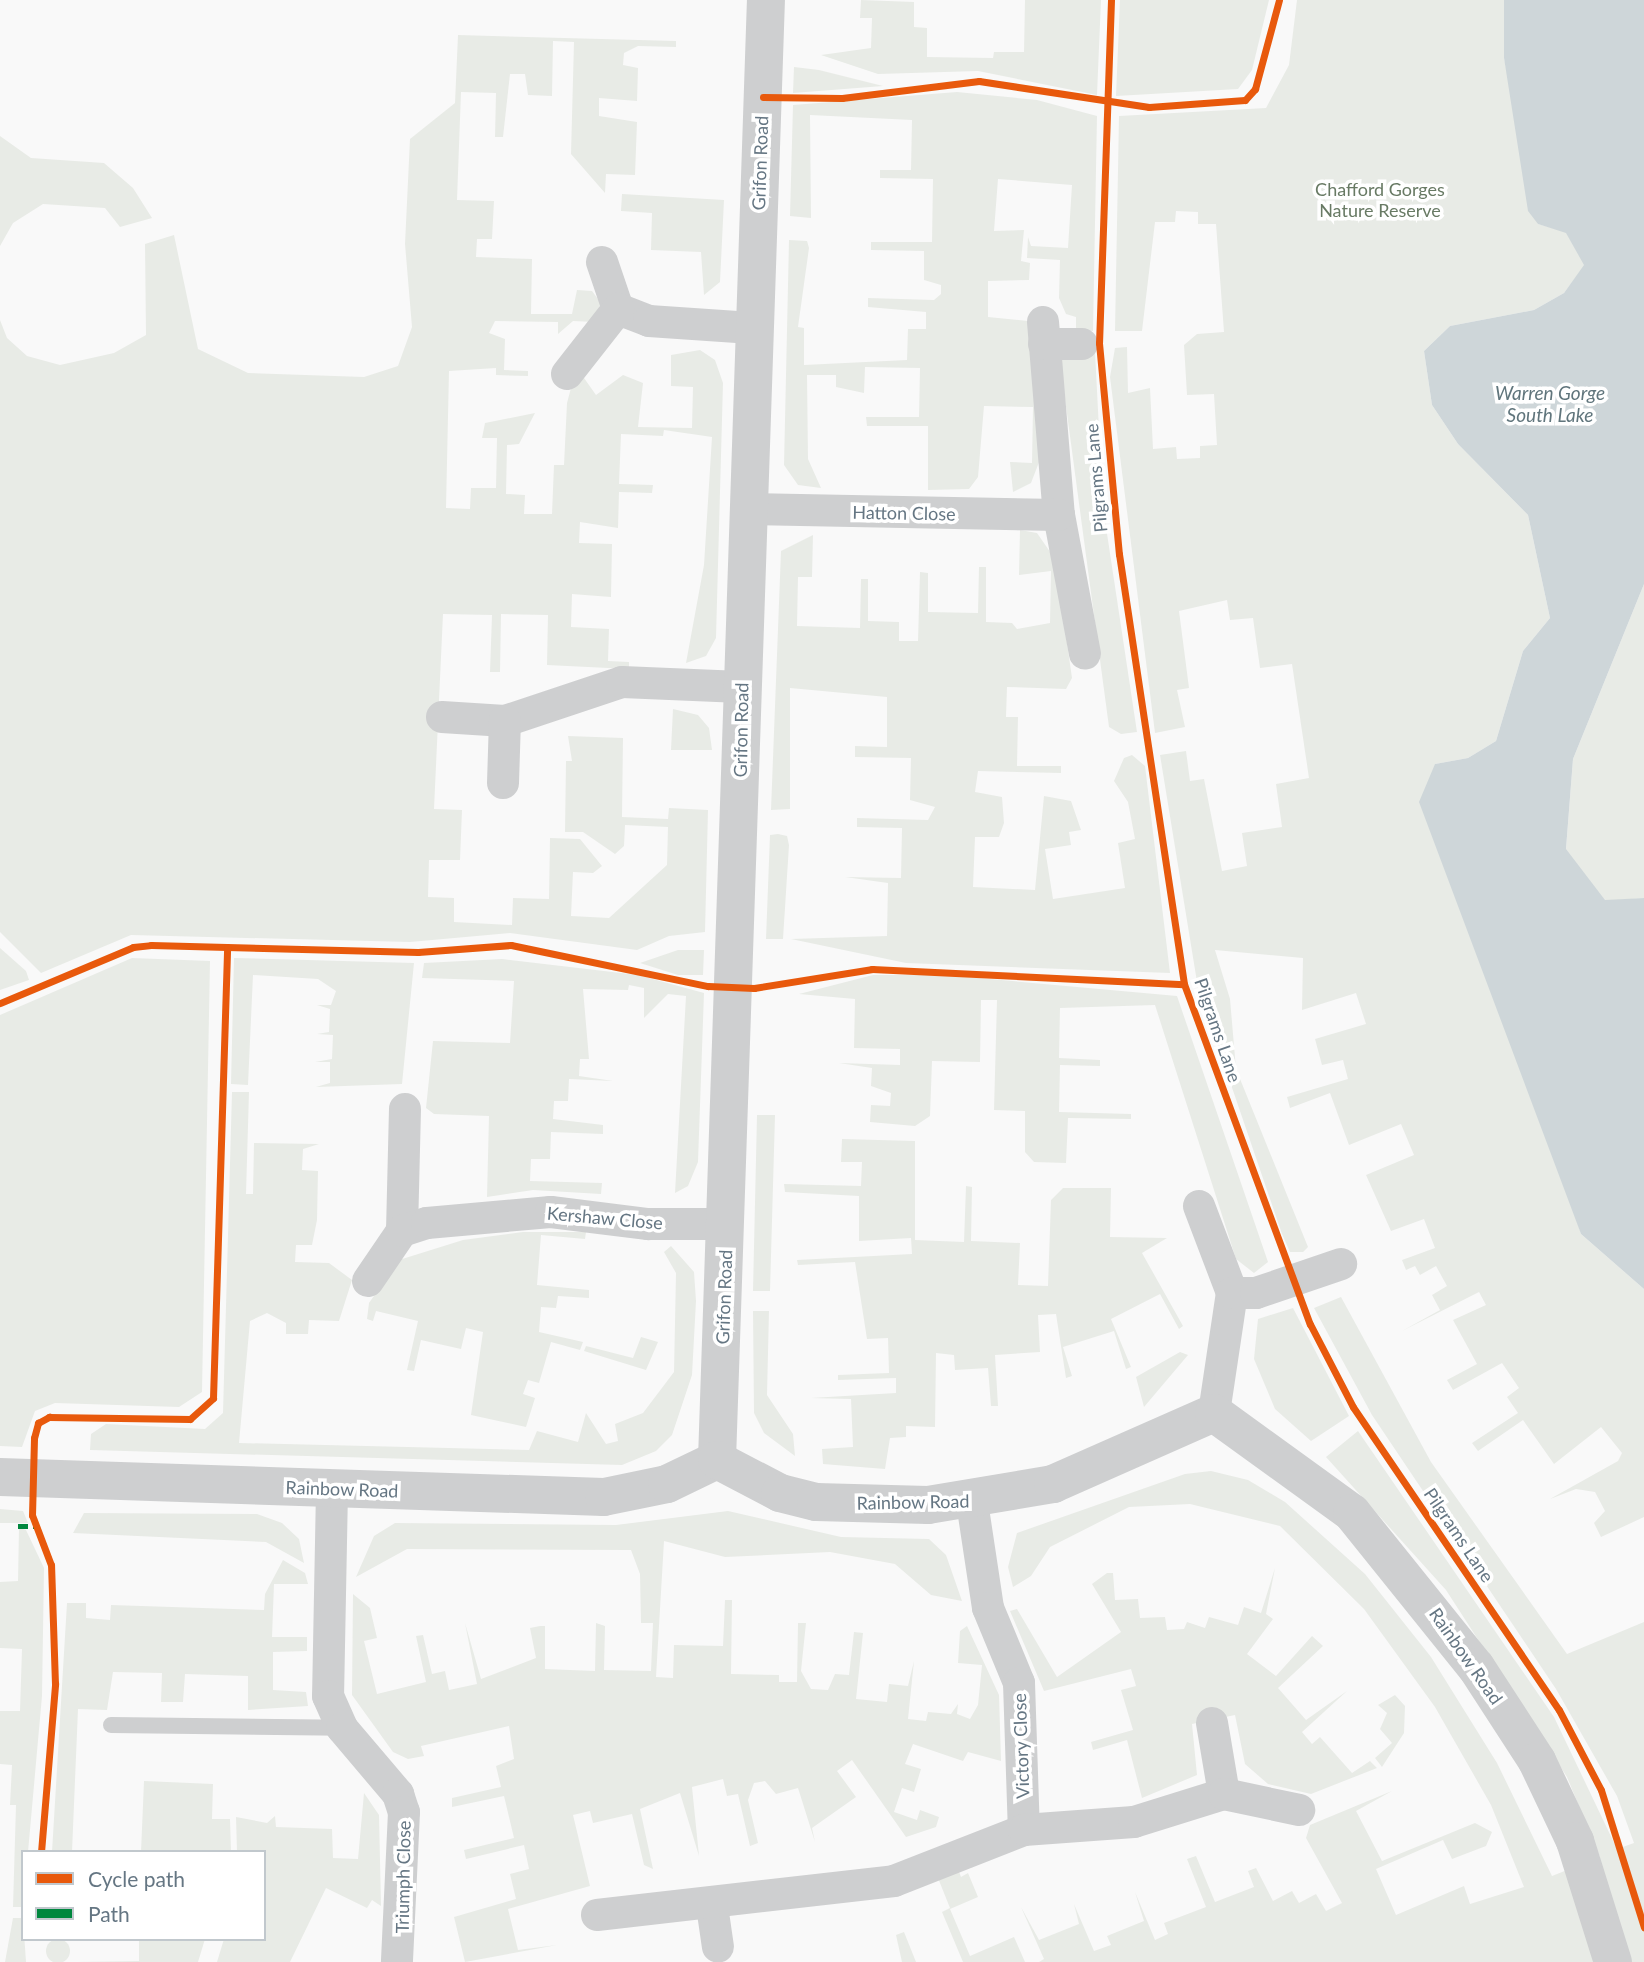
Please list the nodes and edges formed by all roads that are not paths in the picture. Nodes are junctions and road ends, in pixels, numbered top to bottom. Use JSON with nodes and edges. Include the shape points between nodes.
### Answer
{"nodes":[{"id":1,"x":766,"y":0,"type":"edge"},
{"id":2,"x":602,"y":262,"type":"dead end"},
{"id":3,"x":618,"y":309,"type":"junction"},
{"id":4,"x":752,"y":328,"type":"junction"},
{"id":5,"x":1082,"y":344,"type":"dead end"},
{"id":6,"x":567,"y":373,"type":"dead end"},
{"id":7,"x":748,"y":509,"type":"junction"},
{"id":8,"x":1059,"y":515,"type":"junction"},
{"id":9,"x":1085,"y":654,"type":"dead end"},
{"id":10,"x":741,"y":687,"type":"junction"},
{"id":11,"x":442,"y":717,"type":"dead end"},
{"id":12,"x":505,"y":721,"type":"junction"},
{"id":13,"x":503,"y":783,"type":"dead end"},
{"id":14,"x":405,"y":1109,"type":"dead end"},
{"id":15,"x":1199,"y":1206,"type":"dead end"},
{"id":16,"x":726,"y":1224,"type":"junction"},
{"id":17,"x":402,"y":1231,"type":"junction"},
{"id":18,"x":1340,"y":1264,"type":"dead end"},
{"id":19,"x":368,"y":1281,"type":"dead end"},
{"id":20,"x":1232,"y":1293,"type":"junction"},
{"id":21,"x":1214,"y":1413,"type":"junction"},
{"id":22,"x":717,"y":1460,"type":"junction"},
{"id":23,"x":0,"y":1477,"type":"edge"},
{"id":24,"x":332,"y":1490,"type":"junction"},
{"id":25,"x":972,"y":1502,"type":"junction"},
{"id":26,"x":1212,"y":1723,"type":"dead end"},
{"id":27,"x":111,"y":1725,"type":"dead end"},
{"id":28,"x":342,"y":1728,"type":"junction"},
{"id":29,"x":1224,"y":1794,"type":"junction"},
{"id":30,"x":1299,"y":1810,"type":"dead end"},
{"id":31,"x":1024,"y":1830,"type":"junction"},
{"id":32,"x":712,"y":1906,"type":"junction"},
{"id":33,"x":597,"y":1915,"type":"dead end"},
{"id":34,"x":718,"y":1947,"type":"dead end"},
{"id":35,"x":397,"y":1962,"type":"edge"},
{"id":36,"x":1612,"y":1962,"type":"edge"}],
"edges":[{"from":1,"to":4,"type":"street","name":"Grifon Road"},
{"from":2,"to":3,"type":"street"},
{"from":3,"to":4,"type":"street","via":[[649,321]]},
{"from":3,"to":6,"type":"street"},
{"from":4,"to":7,"type":"street","name":"Grifon Road"},
{"from":5,"to":8,"type":"street","via":[[1043,333]]},
{"from":7,"to":8,"type":"street","name":"Hatton Close"},
{"from":7,"to":10,"type":"street","name":"Grifon Road"},
{"from":8,"to":9,"type":"street"},
{"from":10,"to":12,"type":"street","via":[[622,682]]},
{"from":10,"to":16,"type":"street","name":"Grifon Road"},
{"from":11,"to":12,"type":"street"},
{"from":12,"to":13,"type":"street"},
{"from":14,"to":17,"type":"street"},
{"from":15,"to":20,"type":"street"},
{"from":16,"to":17,"type":"street","name":"Kershaw Close","via":[[648,1224],[551,1212]]},
{"from":16,"to":22,"type":"street","name":"Grifon Road"},
{"from":17,"to":19,"type":"street"},
{"from":18,"to":20,"type":"street","via":[[1256,1293]]},
{"from":20,"to":21,"type":"street"},
{"from":21,"to":25,"type":"street","name":"Rainbow Road","via":[[1084,1473]]},
{"from":21,"to":36,"type":"street","name":"Rainbow Road","via":[[1352,1513],[1468,1656],[1537,1761],[1569,1829]]},
{"from":22,"to":24,"type":"street","name":"Rainbow Road","via":[[667,1483],[612,1497]]},
{"from":22,"to":25,"type":"street","name":"Rainbow Road","via":[[780,1493],[816,1502]]},
{"from":23,"to":24,"type":"street","name":"Rainbow Road"},
{"from":24,"to":28,"type":"street","name":"Triumph Close","via":[[328,1696]]},
{"from":25,"to":31,"type":"street","name":"Victory Close","via":[[988,1608],[1019,1683]]},
{"from":26,"to":29,"type":"street"},
{"from":27,"to":28,"type":"lane"},
{"from":28,"to":35,"type":"street","name":"Triumph Close","via":[[398,1794],[404,1812]]},
{"from":29,"to":30,"type":"street"},
{"from":29,"to":31,"type":"street","via":[[1134,1822]]},
{"from":31,"to":32,"type":"street","via":[[894,1881]]},
{"from":32,"to":33,"type":"street"},
{"from":32,"to":34,"type":"street"}]}
